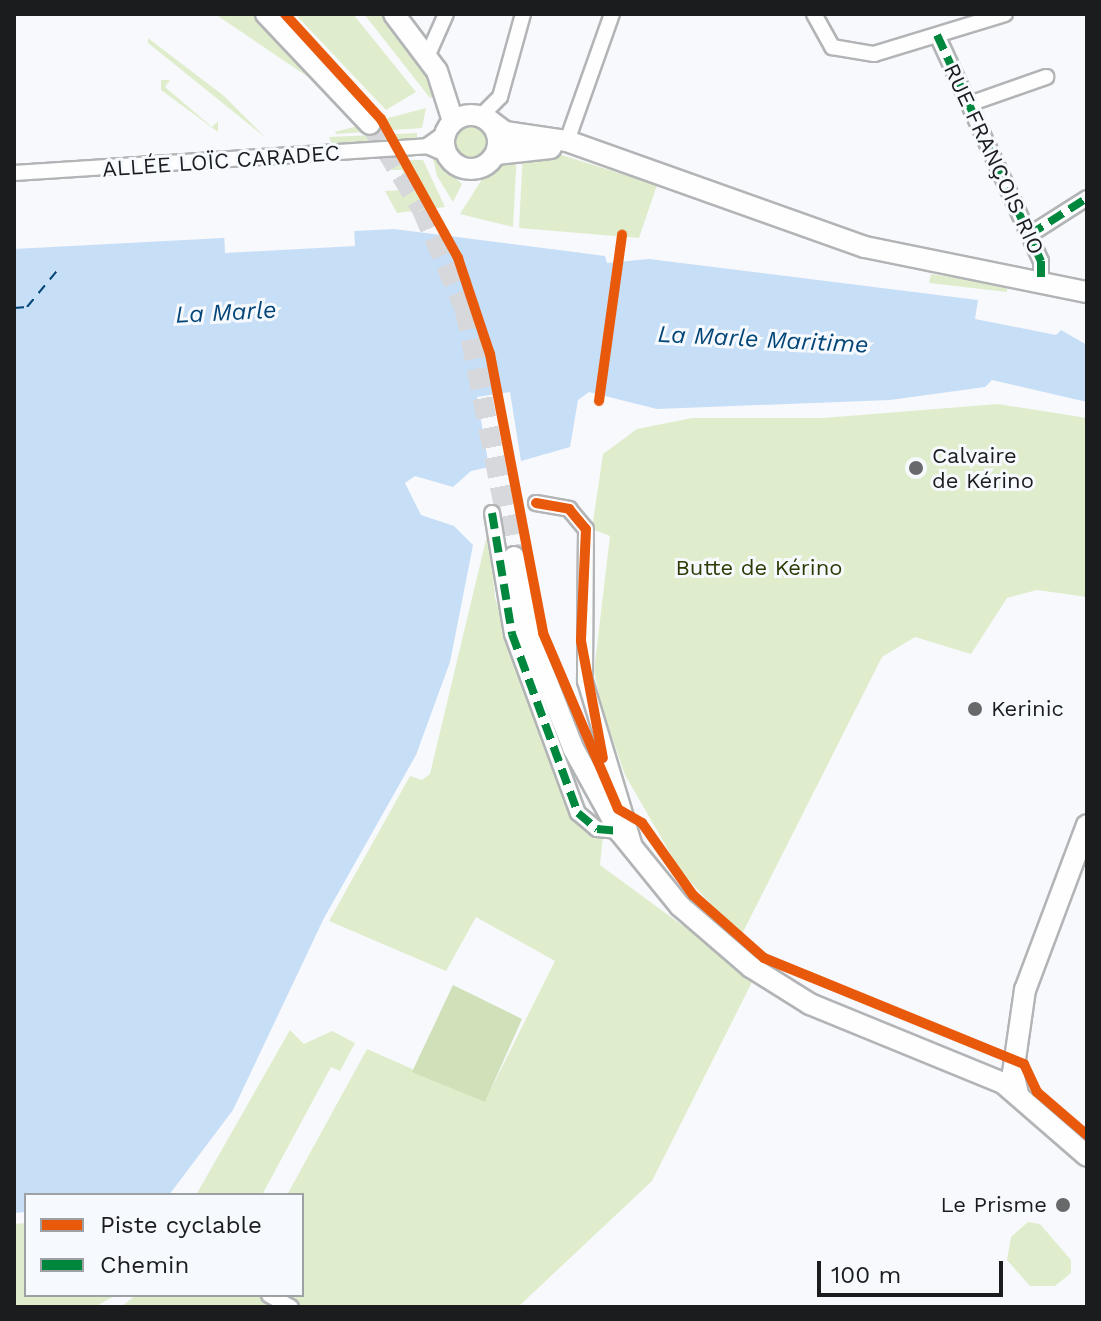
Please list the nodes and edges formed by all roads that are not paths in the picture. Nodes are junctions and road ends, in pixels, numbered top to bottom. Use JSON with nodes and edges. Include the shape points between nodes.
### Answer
{"nodes":[{"id":1,"x":266,"y":14,"type":"edge"},
{"id":2,"x":394,"y":14,"type":"edge"},
{"id":3,"x":446,"y":14,"type":"edge"},
{"id":4,"x":523,"y":14,"type":"edge"},
{"id":5,"x":612,"y":14,"type":"edge"},
{"id":6,"x":814,"y":14,"type":"edge"},
{"id":7,"x":1005,"y":14,"type":"edge"},
{"id":8,"x":981,"y":18,"type":"edge"},
{"id":9,"x":937,"y":35,"type":"junction"},
{"id":10,"x":432,"y":64,"type":"junction"},
{"id":11,"x":1046,"y":77,"type":"dead end"},
{"id":12,"x":969,"y":104,"type":"junction"},
{"id":13,"x":483,"y":117,"type":"junction"},
{"id":14,"x":370,"y":124,"type":"tunnel mouth"},
{"id":15,"x":443,"y":138,"type":"junction"},
{"id":16,"x":567,"y":141,"type":"junction"},
{"id":17,"x":496,"y":154,"type":"junction"},
{"id":18,"x":610,"y":160,"type":"junction"},
{"id":19,"x":14,"y":173,"type":"edge"},
{"id":20,"x":1087,"y":198,"type":"edge"},
{"id":21,"x":1029,"y":235,"type":"junction"},
{"id":22,"x":1041,"y":283,"type":"junction"},
{"id":23,"x":1087,"y":292,"type":"edge"},
{"id":24,"x":536,"y":503,"type":"dead end"},
{"id":25,"x":492,"y":513,"type":"dead end"},
{"id":26,"x":514,"y":557,"type":"tunnel mouth"},
{"id":27,"x":619,"y":831,"type":"junction"},
{"id":28,"x":1086,"y":833,"type":"edge"},
{"id":29,"x":638,"y":856,"type":"junction"},
{"id":30,"x":1018,"y":1035,"type":"junction"},
{"id":31,"x":987,"y":1082,"type":"junction"},
{"id":32,"x":1018,"y":1094,"type":"junction"},
{"id":33,"x":1043,"y":1117,"type":"junction"},
{"id":34,"x":1087,"y":1156,"type":"edge"},
{"id":35,"x":273,"y":1297,"type":"edge"},
{"id":36,"x":291,"y":1307,"type":"edge"}],
"edges":[{"from":1,"to":14,"type":"main road"},
{"from":2,"to":10,"type":"main road"},
{"from":3,"to":10,"type":"street"},
{"from":4,"to":13,"type":"street","via":[[500,97]]},
{"from":5,"to":16,"type":"street"},
{"from":6,"to":9,"type":"street","via":[[821,36],[843,52],[880,53]]},
{"from":7,"to":8,"type":"street"},
{"from":8,"to":9,"type":"street"},
{"from":9,"to":12,"type":"street","name":"RUE FRANÇOIS RIO"},
{"from":10,"to":13,"type":"main road"},
{"from":10,"to":15,"type":"main road"},
{"from":11,"to":12,"type":"street"},
{"from":12,"to":21,"type":"street","name":"RUE FRANÇOIS RIO"},
{"from":13,"to":15,"type":"main road"},
{"from":13,"to":16,"type":"main road","via":[[505,132]]},
{"from":13,"to":17,"type":"main road","via":[[498,136]]},
{"from":15,"to":17,"type":"main road","via":[[469,169]]},
{"from":15,"to":19,"type":"street","name":"ALLÉE LOÏC CARADEC"},
{"from":16,"to":18,"type":"main road"},
{"from":17,"to":18,"type":"main road","via":[[542,147]]},
{"from":18,"to":22,"type":"main road","via":[[865,247]]},
{"from":20,"to":21,"type":"street"},
{"from":21,"to":22,"type":"street","name":"RUE FRANÇOIS RIO"},
{"from":22,"to":23,"type":"main road"},
{"from":24,"to":29,"type":"street","via":[[569,509],[586,529],[585,681],[595,735],[633,821]]},
{"from":25,"to":27,"type":"street","via":[[512,634],[578,813],[597,829]]},
{"from":26,"to":27,"type":"main road","via":[[549,690]]},
{"from":27,"to":29,"type":"main road"},
{"from":28,"to":30,"type":"main road","via":[[1037,950]]},
{"from":29,"to":31,"type":"main road","via":[[699,924],[773,982]]},
{"from":30,"to":31,"type":"main road"},
{"from":30,"to":32,"type":"main road"},
{"from":31,"to":32,"type":"main road"},
{"from":31,"to":33,"type":"main road"},
{"from":32,"to":33,"type":"main road"},
{"from":33,"to":34,"type":"main road"},
{"from":35,"to":36,"type":"street"}]}
